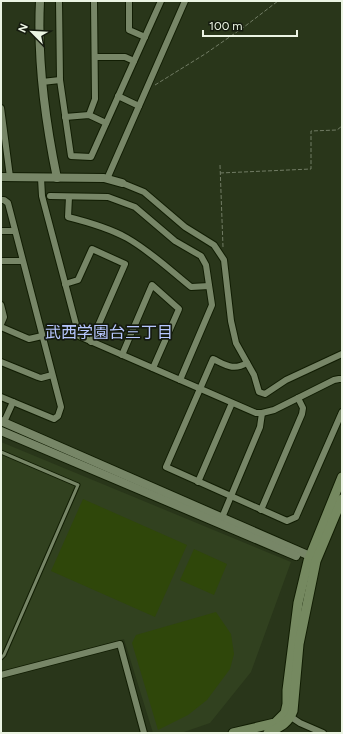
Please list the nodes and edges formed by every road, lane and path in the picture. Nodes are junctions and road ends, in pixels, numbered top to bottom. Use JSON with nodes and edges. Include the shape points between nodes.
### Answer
{"nodes":[{"id":1,"x":40,"y":1,"type":"edge"},
{"id":2,"x":60,"y":1,"type":"edge"},
{"id":3,"x":94,"y":1,"type":"edge"},
{"id":4,"x":129,"y":1,"type":"edge"},
{"id":5,"x":161,"y":1,"type":"edge"},
{"id":6,"x":185,"y":1,"type":"edge"},
{"id":7,"x":278,"y":1,"type":"edge"},
{"id":8,"x":145,"y":37,"type":"junction"},
{"id":9,"x":95,"y":58,"type":"junction"},
{"id":10,"x":134,"y":61,"type":"junction"},
{"id":11,"x":60,"y":80,"type":"junction"},
{"id":12,"x":42,"y":82,"type":"junction"},
{"id":13,"x":146,"y":91,"type":"junction"},
{"id":14,"x":118,"y":96,"type":"junction"},
{"id":15,"x":139,"y":106,"type":"junction"},
{"id":16,"x":1,"y":108,"type":"edge"},
{"id":17,"x":88,"y":115,"type":"junction"},
{"id":18,"x":65,"y":117,"type":"junction"},
{"id":19,"x":106,"y":123,"type":"junction"},
{"id":20,"x":342,"y":126,"type":"edge"},
{"id":21,"x":220,"y":165,"type":"dead end"},
{"id":22,"x":220,"y":173,"type":"junction"},
{"id":23,"x":1,"y":177,"type":"edge"},
{"id":24,"x":10,"y":177,"type":"junction"},
{"id":25,"x":41,"y":178,"type":"junction"},
{"id":26,"x":56,"y":178,"type":"junction"},
{"id":27,"x":107,"y":178,"type":"junction"},
{"id":28,"x":122,"y":183,"type":"joint"},
{"id":29,"x":50,"y":196,"type":"dead end"},
{"id":30,"x":69,"y":196,"type":"junction"},
{"id":31,"x":1,"y":200,"type":"edge"},
{"id":32,"x":1,"y":231,"type":"edge"},
{"id":33,"x":15,"y":231,"type":"junction"},
{"id":34,"x":224,"y":260,"type":"junction"},
{"id":35,"x":1,"y":261,"type":"edge"},
{"id":36,"x":22,"y":261,"type":"junction"},
{"id":37,"x":65,"y":284,"type":"junction"},
{"id":38,"x":209,"y":286,"type":"junction"},
{"id":39,"x":1,"y":305,"type":"edge"},
{"id":40,"x":1,"y":324,"type":"edge"},
{"id":41,"x":1,"y":327,"type":"edge"},
{"id":42,"x":42,"y":336,"type":"junction"},
{"id":43,"x":91,"y":342,"type":"junction"},
{"id":44,"x":342,"y":354,"type":"edge"},
{"id":45,"x":122,"y":355,"type":"junction"},
{"id":46,"x":1,"y":362,"type":"edge"},
{"id":47,"x":247,"y":363,"type":"junction"},
{"id":48,"x":153,"y":368,"type":"junction"},
{"id":49,"x":52,"y":375,"type":"junction"},
{"id":50,"x":342,"y":379,"type":"edge"},
{"id":51,"x":180,"y":380,"type":"junction"},
{"id":52,"x":200,"y":389,"type":"junction"},
{"id":53,"x":1,"y":397,"type":"edge"},
{"id":54,"x":298,"y":398,"type":"junction"},
{"id":55,"x":12,"y":402,"type":"junction"},
{"id":56,"x":232,"y":402,"type":"junction"},
{"id":57,"x":342,"y":412,"type":"edge"},
{"id":58,"x":262,"y":413,"type":"junction"},
{"id":59,"x":2,"y":422,"type":"edge"},
{"id":60,"x":1,"y":431,"type":"edge"},
{"id":61,"x":1,"y":452,"type":"edge"},
{"id":62,"x":342,"y":477,"type":"edge"},
{"id":63,"x":198,"y":482,"type":"junction"},
{"id":64,"x":231,"y":496,"type":"junction"},
{"id":65,"x":342,"y":499,"type":"edge"},
{"id":66,"x":261,"y":510,"type":"junction"},
{"id":67,"x":220,"y":520,"type":"junction"},
{"id":68,"x":311,"y":560,"type":"junction"},
{"id":69,"x":1,"y":658,"type":"edge"},
{"id":70,"x":1,"y":676,"type":"edge"},
{"id":71,"x":288,"y":715,"type":"junction"},
{"id":72,"x":144,"y":733,"type":"edge"},
{"id":73,"x":233,"y":733,"type":"edge"},
{"id":74,"x":268,"y":733,"type":"edge"},
{"id":75,"x":323,"y":733,"type":"edge"}],
"edges":[{"from":1,"to":12,"type":"street"},
{"from":2,"to":11,"type":"street"},
{"from":3,"to":9,"type":"street"},
{"from":4,"to":8,"type":"street","via":[[129,30]]},
{"from":5,"to":8,"type":"street"},
{"from":6,"to":13,"type":"street"},
{"from":7,"to":13,"type":"path","via":[[205,54]]},
{"from":8,"to":10,"type":"street"},
{"from":9,"to":10,"type":"street","via":[[125,57]]},
{"from":9,"to":17,"type":"street","via":[[95,99]]},
{"from":10,"to":14,"type":"street"},
{"from":11,"to":12,"type":"street"},
{"from":11,"to":18,"type":"street"},
{"from":12,"to":26,"type":"street"},
{"from":13,"to":15,"type":"street"},
{"from":14,"to":15,"type":"street"},
{"from":14,"to":19,"type":"street"},
{"from":15,"to":27,"type":"street"},
{"from":16,"to":24,"type":"street"},
{"from":17,"to":18,"type":"street"},
{"from":17,"to":19,"type":"street"},
{"from":18,"to":19,"type":"street","via":[[71,156],[91,157]]},
{"from":20,"to":22,"type":"path","via":[[337,130],[311,131],[311,169]]},
{"from":21,"to":22,"type":"path"},
{"from":22,"to":34,"type":"path"},
{"from":23,"to":24,"type":"street"},
{"from":24,"to":25,"type":"street"},
{"from":25,"to":26,"type":"street"},
{"from":25,"to":37,"type":"street","via":[[42,196]]},
{"from":26,"to":27,"type":"street"},
{"from":27,"to":28,"type":"street"},
{"from":28,"to":34,"type":"street","via":[[144,192],[185,227],[214,245]]},
{"from":29,"to":30,"type":"street"},
{"from":30,"to":38,"type":"street","via":[[108,197],[135,207],[175,241],[201,256],[206,265]]},
{"from":30,"to":38,"type":"street","via":[[68,217],[101,226],[126,237],[191,287]]},
{"from":31,"to":33,"type":"street","via":[[8,204]]},
{"from":32,"to":33,"type":"street"},
{"from":33,"to":36,"type":"street"},
{"from":34,"to":47,"type":"street","via":[[231,321],[236,343]]},
{"from":35,"to":36,"type":"street"},
{"from":36,"to":42,"type":"street"},
{"from":37,"to":43,"type":"street","via":[[79,336]]},
{"from":37,"to":43,"type":"street","via":[[78,280],[92,249],[125,264]]},
{"from":38,"to":51,"type":"street","via":[[212,305]]},
{"from":39,"to":40,"type":"street","via":[[4,317]]},
{"from":41,"to":42,"type":"street","via":[[29,339]]},
{"from":42,"to":49,"type":"street"},
{"from":43,"to":45,"type":"street"},
{"from":44,"to":47,"type":"street","via":[[286,380],[265,394],[259,392]]},
{"from":45,"to":48,"type":"street"},
{"from":45,"to":48,"type":"street","via":[[152,285],[179,308]]},
{"from":46,"to":49,"type":"street","via":[[41,378]]},
{"from":47,"to":52,"type":"street","via":[[240,367],[232,367],[213,359]]},
{"from":48,"to":51,"type":"street"},
{"from":49,"to":55,"type":"street","via":[[61,407],[54,419]]},
{"from":50,"to":54,"type":"street","via":[[334,380]]},
{"from":51,"to":52,"type":"street"},
{"from":52,"to":56,"type":"street"},
{"from":52,"to":63,"type":"street","via":[[166,468]]},
{"from":53,"to":55,"type":"street"},
{"from":54,"to":58,"type":"street"},
{"from":54,"to":66,"type":"street","via":[[303,408],[302,414]]},
{"from":55,"to":59,"type":"street"},
{"from":56,"to":58,"type":"street","via":[[256,413]]},
{"from":56,"to":63,"type":"street"},
{"from":57,"to":66,"type":"street","via":[[296,517],[287,521]]},
{"from":58,"to":64,"type":"street","via":[[260,427]]},
{"from":59,"to":67,"type":"street"},
{"from":60,"to":67,"type":"street"},
{"from":61,"to":69,"type":"lane","via":[[78,485]]},
{"from":62,"to":68,"type":"main road"},
{"from":63,"to":64,"type":"street"},
{"from":64,"to":66,"type":"street"},
{"from":64,"to":67,"type":"street"},
{"from":65,"to":68,"type":"main road"},
{"from":67,"to":68,"type":"street"},
{"from":68,"to":71,"type":"main road","via":[[293,711]]},
{"from":70,"to":72,"type":"street","via":[[120,644]]},
{"from":71,"to":73,"type":"main road","via":[[274,723]]},
{"from":71,"to":74,"type":"main road","via":[[286,724]]},
{"from":71,"to":75,"type":"street"}]}
